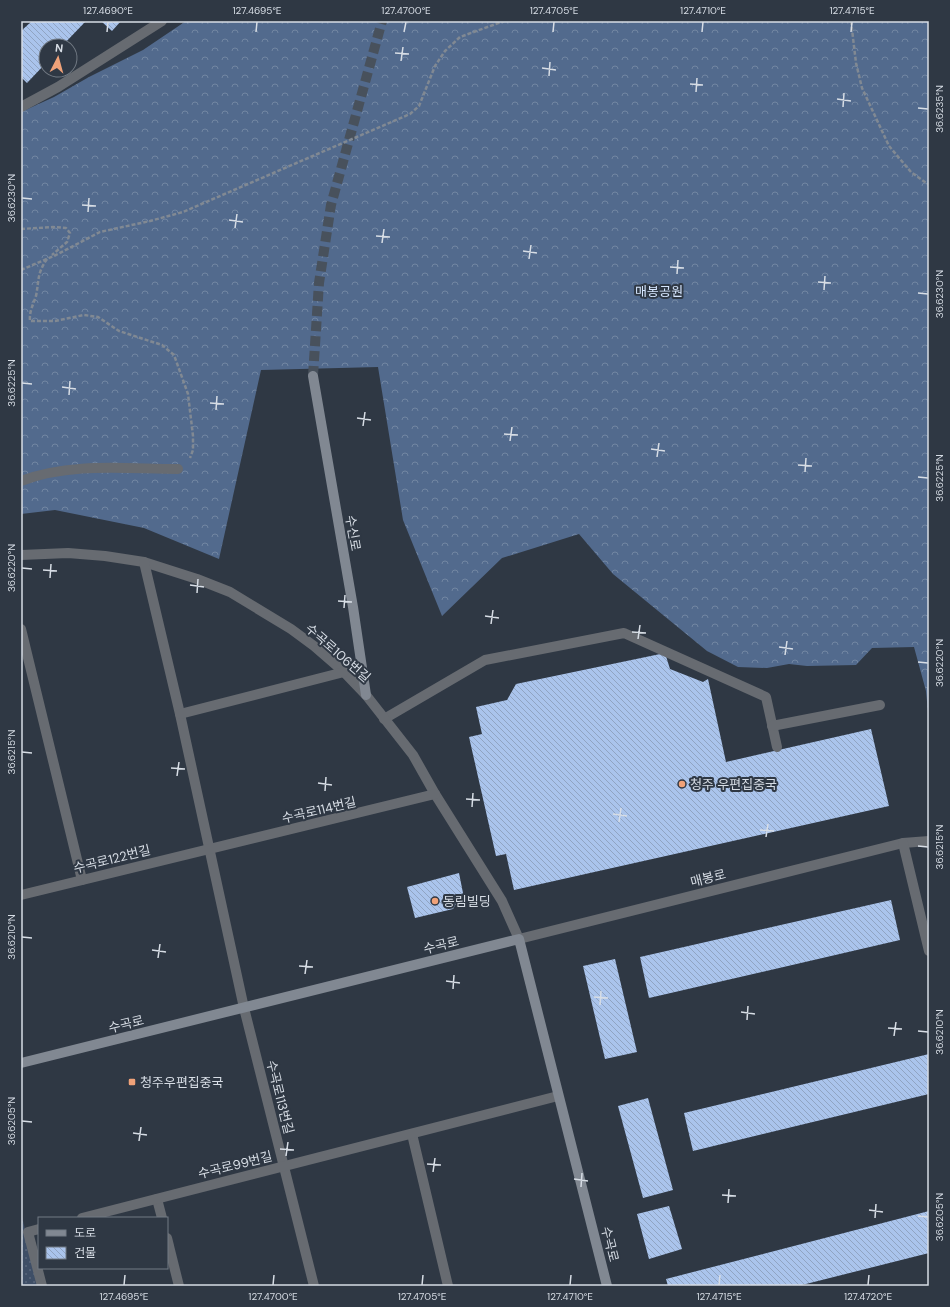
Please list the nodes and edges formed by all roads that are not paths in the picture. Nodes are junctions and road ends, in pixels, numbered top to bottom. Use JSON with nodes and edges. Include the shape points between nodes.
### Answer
{"nodes":[{"id":1,"x":162,"y":21,"type":"edge"},
{"id":2,"x":21,"y":107,"type":"edge"},
{"id":3,"x":313,"y":376,"type":"tunnel mouth"},
{"id":4,"x":178,"y":469,"type":"road end"},
{"id":5,"x":21,"y":481,"type":"edge"},
{"id":6,"x":21,"y":555,"type":"edge"},
{"id":7,"x":144,"y":562,"type":"junction"},
{"id":8,"x":21,"y":629,"type":"edge"},
{"id":9,"x":344,"y":672,"type":"junction"},
{"id":10,"x":366,"y":695,"type":"junction"},
{"id":11,"x":880,"y":705,"type":"dead end"},
{"id":12,"x":180,"y":714,"type":"junction"},
{"id":13,"x":384,"y":719,"type":"junction"},
{"id":14,"x":772,"y":726,"type":"junction"},
{"id":15,"x":777,"y":747,"type":"dead end"},
{"id":16,"x":435,"y":794,"type":"junction"},
{"id":17,"x":929,"y":841,"type":"edge"},
{"id":18,"x":903,"y":843,"type":"junction"},
{"id":19,"x":208,"y":849,"type":"junction"},
{"id":20,"x":82,"y":880,"type":"junction"},
{"id":21,"x":21,"y":896,"type":"edge"},
{"id":22,"x":519,"y":939,"type":"junction"},
{"id":23,"x":929,"y":951,"type":"edge"},
{"id":24,"x":244,"y":1008,"type":"junction"},
{"id":25,"x":21,"y":1063,"type":"edge"},
{"id":26,"x":558,"y":1096,"type":"junction"},
{"id":27,"x":412,"y":1134,"type":"junction"},
{"id":28,"x":285,"y":1166,"type":"junction"},
{"id":29,"x":157,"y":1199,"type":"junction"},
{"id":30,"x":86,"y":1217,"type":"edge"},
{"id":31,"x":162,"y":1217,"type":"edge"},
{"id":32,"x":38,"y":1229,"type":"edge"},
{"id":33,"x":168,"y":1242,"type":"edge"},
{"id":34,"x":42,"y":1286,"type":"edge"},
{"id":35,"x":179,"y":1286,"type":"edge"},
{"id":36,"x":314,"y":1286,"type":"edge"},
{"id":37,"x":448,"y":1286,"type":"edge"},
{"id":38,"x":607,"y":1286,"type":"edge"}],
"edges":[{"from":1,"to":2,"type":"street","via":[[58,87]]},
{"from":3,"to":10,"type":"street","name":"수신로"},
{"from":4,"to":5,"type":"street","via":[[76,468],[36,475]]},
{"from":6,"to":7,"type":"street","name":"수곡로106번길","via":[[68,553]]},
{"from":7,"to":9,"type":"street","name":"수곡로106번길","via":[[230,592],[291,629]]},
{"from":7,"to":12,"type":"street"},
{"from":8,"to":20,"type":"street"},
{"from":9,"to":10,"type":"street","name":"수곡로106번길"},
{"from":9,"to":12,"type":"street"},
{"from":10,"to":13,"type":"street","name":"수곡로106번길"},
{"from":11,"to":14,"type":"street"},
{"from":12,"to":19,"type":"street"},
{"from":13,"to":14,"type":"street","via":[[485,660],[624,633],[766,698]]},
{"from":13,"to":16,"type":"street","name":"수곡로106번길","via":[[413,755]]},
{"from":14,"to":15,"type":"street"},
{"from":16,"to":19,"type":"street","name":"수곡로114번길"},
{"from":16,"to":22,"type":"street","name":"수곡로106번길","via":[[502,901]]},
{"from":17,"to":18,"type":"street","name":"매봉로"},
{"from":18,"to":22,"type":"street","name":"매봉로"},
{"from":18,"to":23,"type":"street"},
{"from":19,"to":20,"type":"street","name":"수곡로122번길"},
{"from":19,"to":24,"type":"street"},
{"from":20,"to":21,"type":"street","name":"수곡로122번길"},
{"from":22,"to":24,"type":"street","name":"수곡로"},
{"from":22,"to":26,"type":"street","name":"수곡로"},
{"from":24,"to":25,"type":"street","name":"수곡로"},
{"from":24,"to":28,"type":"street","name":"수곡로113번길"},
{"from":26,"to":27,"type":"street","name":"수곡로99번길"},
{"from":26,"to":38,"type":"street","name":"수곡로"},
{"from":27,"to":28,"type":"street","name":"수곡로99번길"},
{"from":27,"to":37,"type":"street"},
{"from":28,"to":29,"type":"street","name":"수곡로99번길"},
{"from":28,"to":36,"type":"street","name":"수곡로113번길"},
{"from":29,"to":30,"type":"street","name":"수곡로99번길"},
{"from":29,"to":31,"type":"street"},
{"from":32,"to":34,"type":"street","via":[[28,1232]]},
{"from":33,"to":35,"type":"street"}]}
